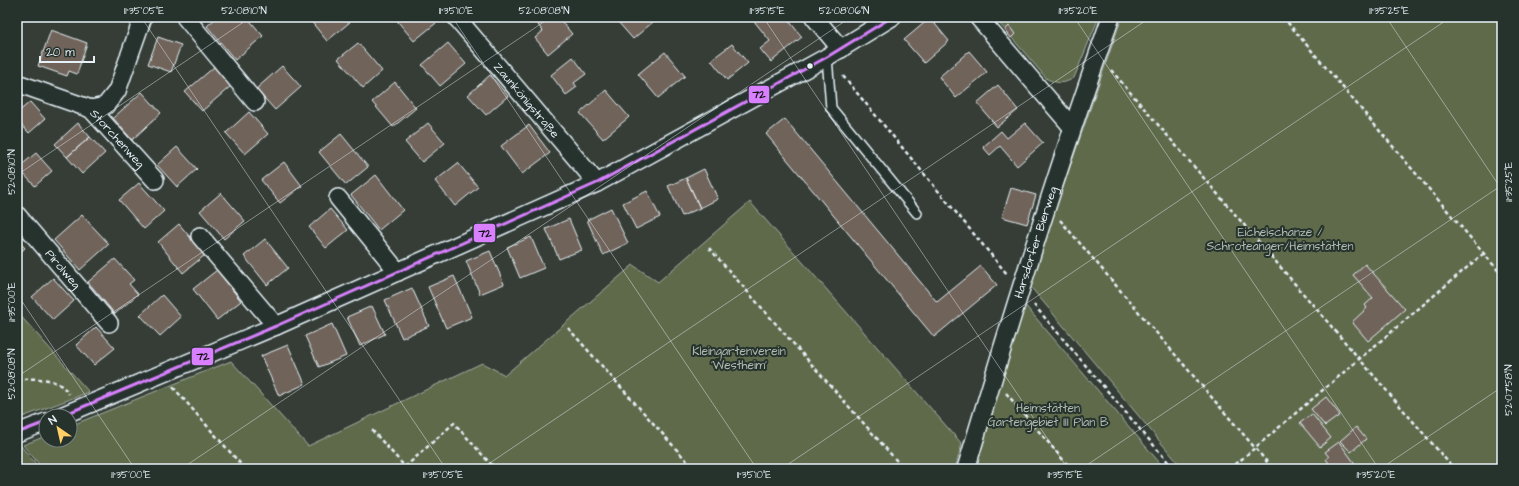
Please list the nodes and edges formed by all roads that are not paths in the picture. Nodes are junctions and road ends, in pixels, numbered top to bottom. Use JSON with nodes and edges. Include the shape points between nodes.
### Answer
{"nodes":[{"id":1,"x":143,"y":17,"type":"edge"},
{"id":2,"x":185,"y":17,"type":"edge"},
{"id":3,"x":456,"y":17,"type":"edge"},
{"id":4,"x":814,"y":17,"type":"edge"},
{"id":5,"x":892,"y":17,"type":"edge"},
{"id":6,"x":978,"y":17,"type":"edge"},
{"id":7,"x":1111,"y":17,"type":"edge"},
{"id":8,"x":834,"y":53,"type":"junction"},
{"id":9,"x":17,"y":83,"type":"edge"},
{"id":10,"x":255,"y":102,"type":"dead end"},
{"id":11,"x":90,"y":109,"type":"junction"},
{"id":12,"x":1072,"y":127,"type":"junction"},
{"id":13,"x":155,"y":180,"type":"dead end"},
{"id":14,"x":597,"y":183,"type":"junction"},
{"id":15,"x":338,"y":198,"type":"dead end"},
{"id":16,"x":917,"y":213,"type":"dead end"},
{"id":17,"x":17,"y":215,"type":"edge"},
{"id":18,"x":200,"y":236,"type":"dead end"},
{"id":19,"x":398,"y":272,"type":"junction"},
{"id":20,"x":109,"y":323,"type":"dead end"},
{"id":21,"x":276,"y":326,"type":"junction"},
{"id":22,"x":78,"y":409,"type":"edge"},
{"id":23,"x":38,"y":425,"type":"edge"},
{"id":24,"x":17,"y":433,"type":"edge"},
{"id":25,"x":966,"y":469,"type":"edge"}],
"edges":[{"from":1,"to":11,"type":"street","name":"Storchenweg","via":[[117,91],[105,106]]},
{"from":2,"to":10,"type":"street"},
{"from":3,"to":14,"type":"street","name":"Zaunkönigstraße"},
{"from":4,"to":8,"type":"street"},
{"from":5,"to":8,"type":"street"},
{"from":6,"to":12,"type":"street"},
{"from":7,"to":12,"type":"street","name":"Harsdorfer Bierweg"},
{"from":8,"to":14,"type":"street"},
{"from":8,"to":16,"type":"lane","via":[[831,108]]},
{"from":9,"to":11,"type":"street"},
{"from":11,"to":13,"type":"street","name":"Storchenweg"},
{"from":12,"to":25,"type":"street","name":"Harsdorfer Bierweg","via":[[1020,288]]},
{"from":14,"to":19,"type":"street"},
{"from":15,"to":19,"type":"street"},
{"from":17,"to":20,"type":"street","name":"Pirolweg"},
{"from":18,"to":21,"type":"street"},
{"from":19,"to":21,"type":"street"},
{"from":21,"to":22,"type":"street"},
{"from":23,"to":24,"type":"street"}]}
